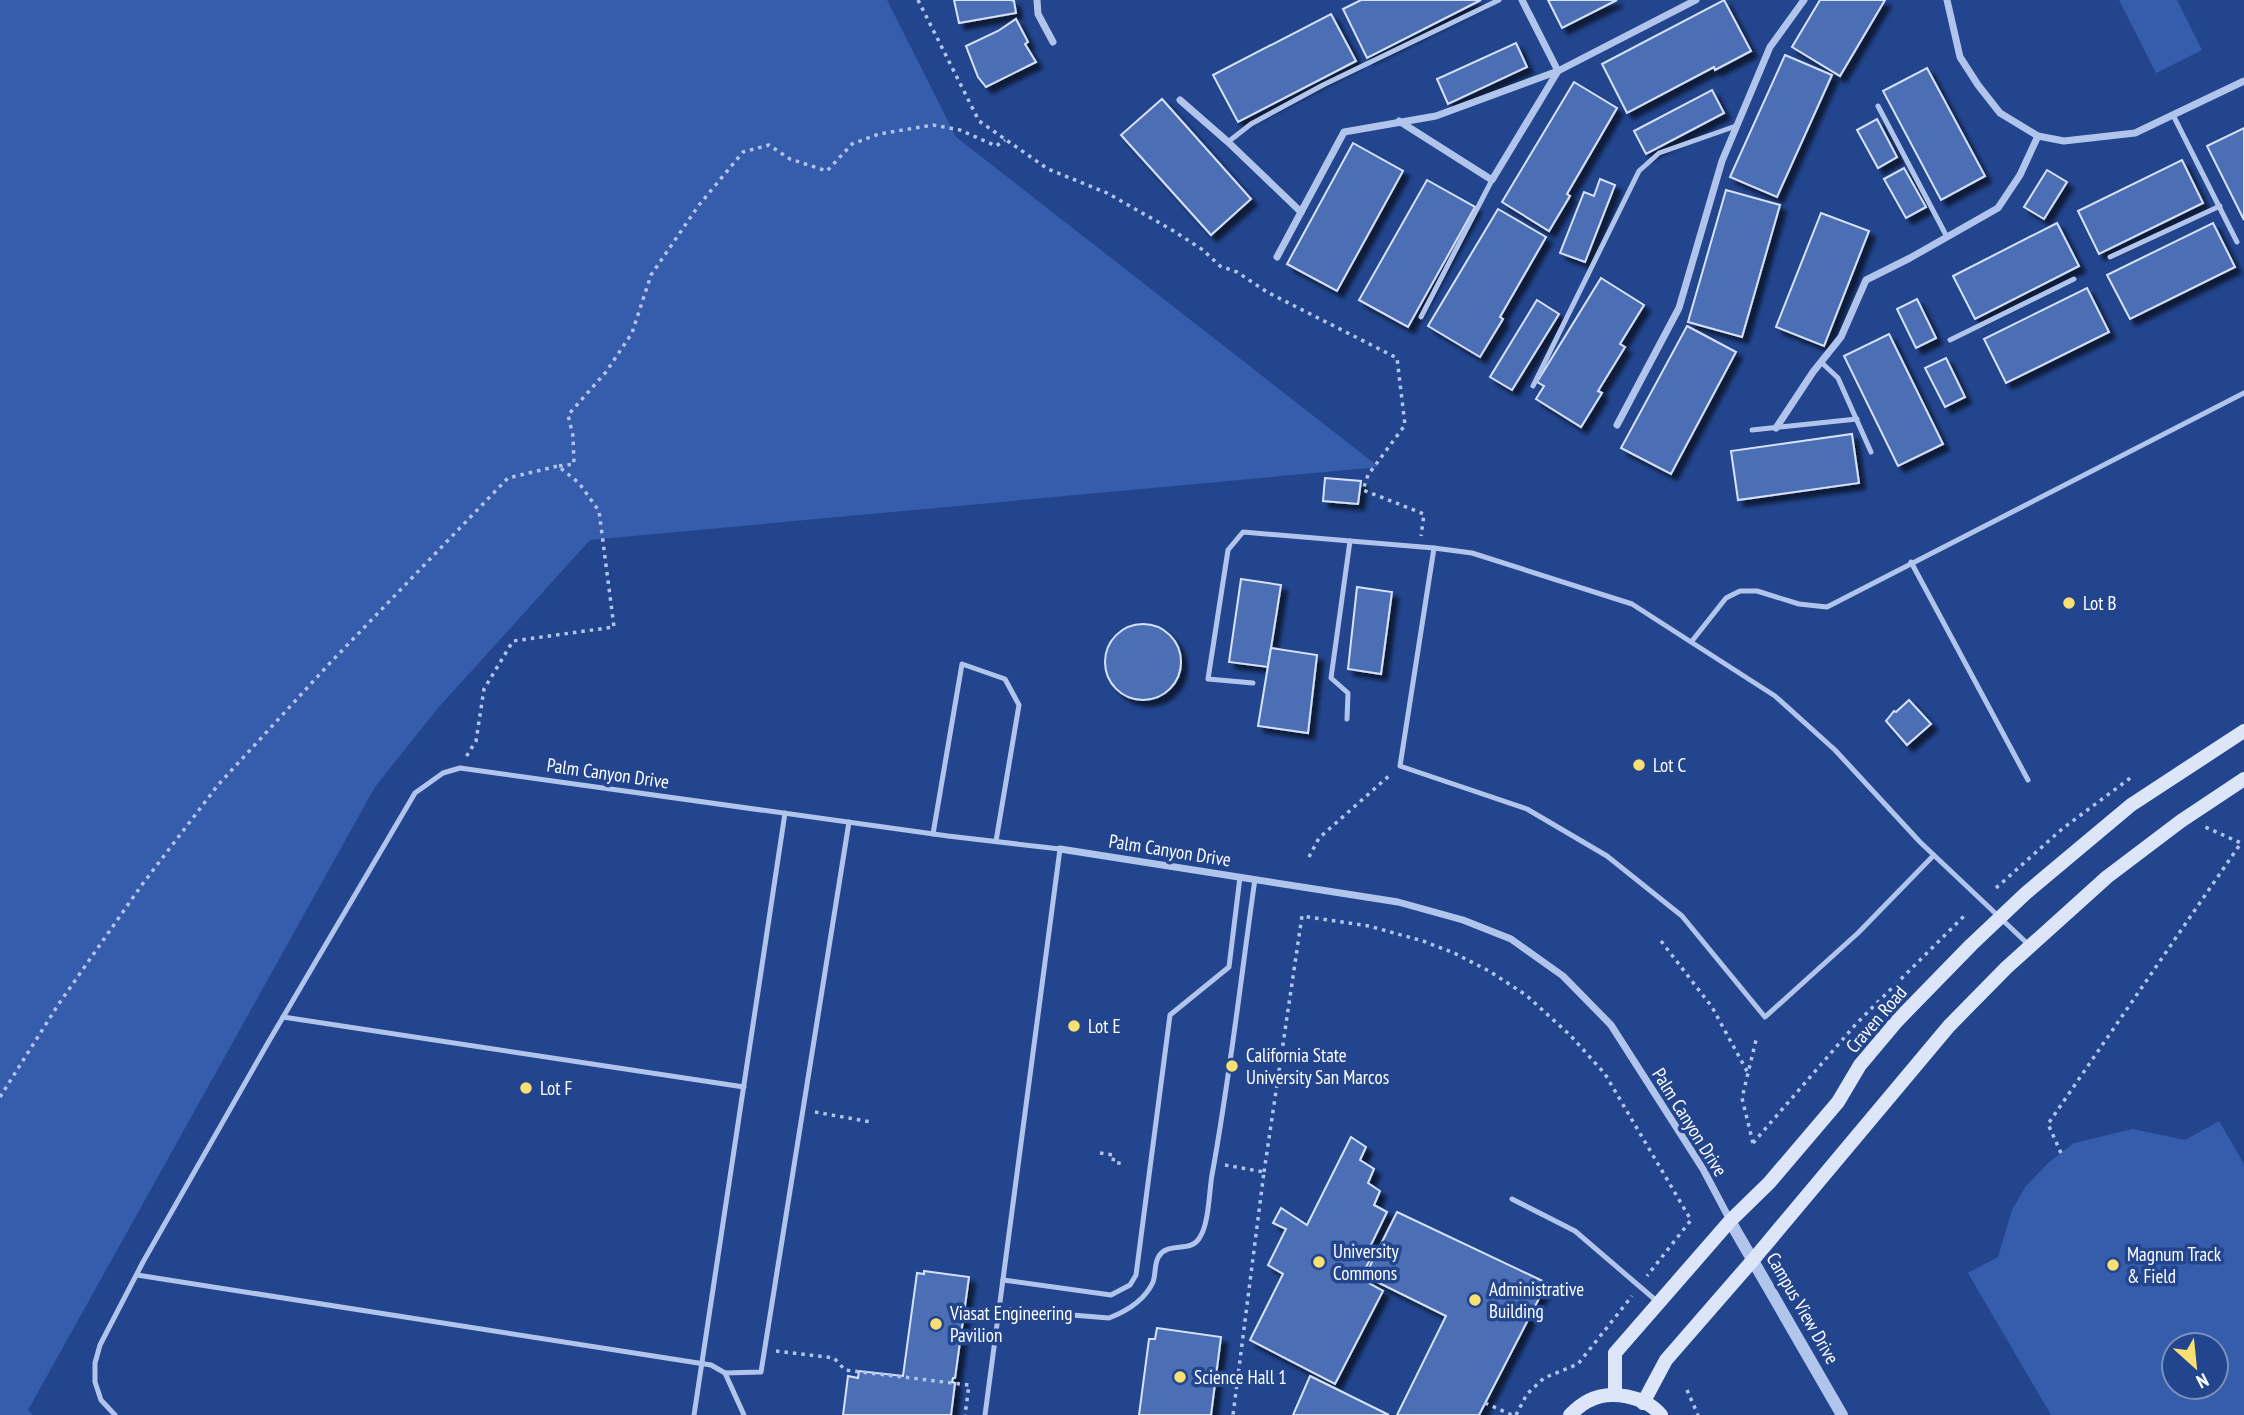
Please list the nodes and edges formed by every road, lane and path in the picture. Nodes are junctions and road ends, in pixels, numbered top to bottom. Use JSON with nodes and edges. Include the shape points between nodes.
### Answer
{"nodes":[{"id":1,"x":918,"y":0,"type":"edge"},
{"id":2,"x":1037,"y":0,"type":"edge"},
{"id":3,"x":1499,"y":0,"type":"edge"},
{"id":4,"x":1522,"y":0,"type":"edge"},
{"id":5,"x":1696,"y":0,"type":"edge"},
{"id":6,"x":1804,"y":0,"type":"edge"},
{"id":7,"x":1947,"y":0,"type":"edge"},
{"id":8,"x":1053,"y":42,"type":"dead end"},
{"id":9,"x":1558,"y":71,"type":"junction"},
{"id":10,"x":2244,"y":81,"type":"edge"},
{"id":11,"x":1180,"y":100,"type":"dead end"},
{"id":12,"x":1878,"y":106,"type":"dead end"},
{"id":13,"x":2173,"y":115,"type":"junction"},
{"id":14,"x":1399,"y":121,"type":"junction"},
{"id":15,"x":1737,"y":126,"type":"junction"},
{"id":16,"x":2038,"y":136,"type":"junction"},
{"id":17,"x":1005,"y":140,"type":"junction"},
{"id":18,"x":1228,"y":142,"type":"junction"},
{"id":19,"x":1492,"y":180,"type":"junction"},
{"id":20,"x":2220,"y":206,"type":"junction"},
{"id":21,"x":1301,"y":212,"type":"junction"},
{"id":22,"x":1947,"y":237,"type":"junction"},
{"id":23,"x":2238,"y":242,"type":"dead end"},
{"id":24,"x":1278,"y":257,"type":"dead end"},
{"id":25,"x":2110,"y":257,"type":"dead end"},
{"id":26,"x":2074,"y":278,"type":"dead end"},
{"id":27,"x":1421,"y":317,"type":"dead end"},
{"id":28,"x":1950,"y":340,"type":"dead end"},
{"id":29,"x":1821,"y":362,"type":"junction"},
{"id":30,"x":1533,"y":386,"type":"dead end"},
{"id":31,"x":2244,"y":393,"type":"edge"},
{"id":32,"x":1857,"y":419,"type":"junction"},
{"id":33,"x":1617,"y":425,"type":"dead end"},
{"id":34,"x":1776,"y":428,"type":"junction"},
{"id":35,"x":1752,"y":430,"type":"dead end"},
{"id":36,"x":1871,"y":452,"type":"dead end"},
{"id":37,"x":558,"y":466,"type":"junction"},
{"id":38,"x":1350,"y":541,"type":"junction"},
{"id":39,"x":1419,"y":547,"type":"junction"},
{"id":40,"x":1434,"y":548,"type":"junction"},
{"id":41,"x":1912,"y":562,"type":"junction"},
{"id":42,"x":1692,"y":641,"type":"junction"},
{"id":43,"x":1252,"y":683,"type":"dead end"},
{"id":44,"x":1347,"y":719,"type":"dead end"},
{"id":45,"x":2244,"y":731,"type":"edge"},
{"id":46,"x":1400,"y":766,"type":"junction"},
{"id":47,"x":460,"y":768,"type":"junction"},
{"id":48,"x":2133,"y":776,"type":"dead end"},
{"id":49,"x":2244,"y":779,"type":"edge"},
{"id":50,"x":2028,"y":780,"type":"dead end"},
{"id":51,"x":785,"y":813,"type":"junction"},
{"id":52,"x":849,"y":822,"type":"junction"},
{"id":53,"x":2203,"y":826,"type":"dead end"},
{"id":54,"x":933,"y":834,"type":"junction"},
{"id":55,"x":996,"y":841,"type":"junction"},
{"id":56,"x":2243,"y":844,"type":"edge"},
{"id":57,"x":1060,"y":849,"type":"junction"},
{"id":58,"x":1934,"y":855,"type":"junction"},
{"id":59,"x":1309,"y":857,"type":"dead end"},
{"id":60,"x":1240,"y":877,"type":"junction"},
{"id":61,"x":1255,"y":878,"type":"junction"},
{"id":62,"x":1996,"y":888,"type":"dead end"},
{"id":63,"x":1966,"y":914,"type":"dead end"},
{"id":64,"x":1999,"y":918,"type":"junction"},
{"id":65,"x":1661,"y":941,"type":"dead end"},
{"id":66,"x":2030,"y":946,"type":"junction"},
{"id":67,"x":283,"y":1017,"type":"junction"},
{"id":68,"x":1757,"y":1036,"type":"dead end"},
{"id":69,"x":1748,"y":1073,"type":"junction"},
{"id":70,"x":744,"y":1087,"type":"junction"},
{"id":71,"x":0,"y":1097,"type":"edge"},
{"id":72,"x":811,"y":1112,"type":"dead end"},
{"id":73,"x":871,"y":1122,"type":"dead end"},
{"id":74,"x":1100,"y":1153,"type":"dead end"},
{"id":75,"x":2062,"y":1153,"type":"dead end"},
{"id":76,"x":1219,"y":1163,"type":"dead end"},
{"id":77,"x":1124,"y":1164,"type":"dead end"},
{"id":78,"x":1264,"y":1172,"type":"junction"},
{"id":79,"x":1513,"y":1199,"type":"dead end"},
{"id":80,"x":1730,"y":1221,"type":"junction"},
{"id":81,"x":1753,"y":1260,"type":"junction"},
{"id":82,"x":136,"y":1275,"type":"junction"},
{"id":83,"x":1003,"y":1280,"type":"junction"},
{"id":84,"x":1639,"y":1286,"type":"junction"},
{"id":85,"x":1659,"y":1303,"type":"junction"},
{"id":86,"x":999,"y":1309,"type":"junction"},
{"id":87,"x":774,"y":1351,"type":"dead end"},
{"id":88,"x":701,"y":1364,"type":"junction"},
{"id":89,"x":725,"y":1373,"type":"junction"},
{"id":90,"x":1687,"y":1390,"type":"dead end"},
{"id":91,"x":1615,"y":1394,"type":"junction"},
{"id":92,"x":1485,"y":1403,"type":"dead end"},
{"id":93,"x":1643,"y":1403,"type":"junction"},
{"id":94,"x":115,"y":1415,"type":"edge"},
{"id":95,"x":694,"y":1415,"type":"edge"},
{"id":96,"x":744,"y":1415,"type":"edge"},
{"id":97,"x":965,"y":1415,"type":"edge"},
{"id":98,"x":985,"y":1415,"type":"edge"},
{"id":99,"x":1233,"y":1415,"type":"edge"},
{"id":100,"x":1514,"y":1415,"type":"edge"},
{"id":101,"x":1570,"y":1415,"type":"edge"},
{"id":102,"x":1661,"y":1415,"type":"edge"},
{"id":103,"x":1698,"y":1415,"type":"edge"},
{"id":104,"x":1842,"y":1415,"type":"edge"}],
"edges":[{"from":1,"to":17,"type":"path","via":[[979,121]]},
{"from":2,"to":8,"type":"street","via":[[1038,14]]},
{"from":3,"to":18,"type":"lane","via":[[1323,85],[1251,124]]},
{"from":4,"to":9,"type":"street"},
{"from":5,"to":9,"type":"street"},
{"from":6,"to":15,"type":"street","via":[[1770,47]]},
{"from":7,"to":16,"type":"street","via":[[1960,57],[1978,85],[2000,113]]},
{"from":9,"to":14,"type":"street","via":[[1436,116]]},
{"from":9,"to":19,"type":"street"},
{"from":10,"to":13,"type":"street"},
{"from":11,"to":18,"type":"street"},
{"from":12,"to":22,"type":"lane"},
{"from":13,"to":16,"type":"street","via":[[2135,133],[2064,141]]},
{"from":13,"to":20,"type":"lane"},
{"from":14,"to":19,"type":"street"},
{"from":14,"to":21,"type":"street","via":[[1344,132]]},
{"from":15,"to":30,"type":"lane","via":[[1658,153],[1639,172]]},
{"from":15,"to":33,"type":"street","via":[[1722,161],[1679,307]]},
{"from":16,"to":22,"type":"street","via":[[1998,208]]},
{"from":17,"to":37,"type":"path","via":[[996,146],[960,130],[933,125],[879,134],[852,144],[827,171],[790,159],[769,145],[743,152],[651,275],[632,333],[568,415],[574,464]]},
{"from":17,"to":39,"type":"path","via":[[1048,169],[1107,193],[1172,230],[1220,266],[1397,358],[1405,425],[1368,475],[1363,490],[1424,514]]},
{"from":18,"to":21,"type":"street"},
{"from":19,"to":27,"type":"lane"},
{"from":20,"to":23,"type":"lane"},
{"from":20,"to":25,"type":"lane"},
{"from":21,"to":24,"type":"street"},
{"from":22,"to":29,"type":"street","via":[[1866,280],[1841,337]]},
{"from":26,"to":28,"type":"lane"},
{"from":29,"to":32,"type":"lane","via":[[1838,378]]},
{"from":29,"to":34,"type":"street"},
{"from":31,"to":41,"type":"lane"},
{"from":32,"to":34,"type":"lane"},
{"from":32,"to":36,"type":"lane"},
{"from":34,"to":35,"type":"lane"},
{"from":37,"to":47,"type":"path","via":[[579,483],[599,511],[614,627],[513,641],[484,689],[476,741]]},
{"from":37,"to":71,"type":"path","via":[[508,478],[218,785],[141,886]]},
{"from":38,"to":39,"type":"lane"},
{"from":38,"to":43,"type":"lane","via":[[1243,532],[1228,550],[1208,680]]},
{"from":38,"to":44,"type":"lane","via":[[1331,678],[1348,693]]},
{"from":39,"to":40,"type":"lane"},
{"from":40,"to":42,"type":"lane","via":[[1472,553],[1632,604]]},
{"from":40,"to":46,"type":"lane"},
{"from":41,"to":42,"type":"lane","via":[[1827,607],[1740,591],[1726,598]]},
{"from":41,"to":50,"type":"lane"},
{"from":42,"to":58,"type":"lane","via":[[1775,696],[1835,750]]},
{"from":45,"to":64,"type":"main road","name":"Craven Road","via":[[2131,805]]},
{"from":46,"to":58,"type":"lane","via":[[1527,809],[1607,856],[1682,916],[1765,1017],[1858,933]]},
{"from":46,"to":59,"type":"path","via":[[1319,838]]},
{"from":47,"to":51,"type":"lane","name":"Palm Canyon Drive"},
{"from":47,"to":67,"type":"lane","via":[[443,772],[415,793]]},
{"from":48,"to":62,"type":"path","via":[[2062,829]]},
{"from":49,"to":66,"type":"main road","via":[[2107,877]]},
{"from":51,"to":52,"type":"lane","name":"Palm Canyon Drive"},
{"from":51,"to":70,"type":"lane"},
{"from":52,"to":54,"type":"lane","name":"Palm Canyon Drive"},
{"from":52,"to":89,"type":"lane","via":[[761,1372]]},
{"from":53,"to":56,"type":"path"},
{"from":54,"to":55,"type":"lane","name":"Palm Canyon Drive"},
{"from":54,"to":55,"type":"lane","via":[[962,664],[1005,679],[1019,705]]},
{"from":55,"to":57,"type":"lane","name":"Palm Canyon Drive"},
{"from":56,"to":75,"type":"path","via":[[2048,1124]]},
{"from":57,"to":60,"type":"street","name":"Palm Canyon Drive"},
{"from":57,"to":83,"type":"lane"},
{"from":58,"to":64,"type":"lane"},
{"from":60,"to":61,"type":"street","name":"Palm Canyon Drive"},
{"from":60,"to":83,"type":"lane","via":[[1229,967],[1170,1015],[1136,1275],[1111,1295]]},
{"from":61,"to":80,"type":"street","name":"Palm Canyon Drive","via":[[1398,902],[1463,920],[1511,939],[1563,976],[1611,1025],[1703,1169]]},
{"from":61,"to":86,"type":"lane","via":[[1200,1239],[1192,1245],[1166,1248],[1142,1298],[1109,1318]]},
{"from":63,"to":69,"type":"path","via":[[1856,1024],[1753,1143],[1742,1098]]},
{"from":64,"to":66,"type":"lane"},
{"from":64,"to":80,"type":"main road","name":"Craven Road","via":[[1897,1021],[1860,1065],[1838,1102]]},
{"from":65,"to":69,"type":"path","via":[[1712,1007]]},
{"from":66,"to":81,"type":"main road","via":[[1949,1026]]},
{"from":67,"to":70,"type":"lane"},
{"from":67,"to":82,"type":"lane"},
{"from":68,"to":69,"type":"path"},
{"from":70,"to":88,"type":"lane"},
{"from":72,"to":73,"type":"path"},
{"from":74,"to":77,"type":"path","via":[[1114,1154],[1113,1162]]},
{"from":76,"to":78,"type":"path"},
{"from":78,"to":84,"type":"path","via":[[1302,916],[1412,937],[1466,959],[1526,996],[1605,1074],[1691,1220]]},
{"from":78,"to":99,"type":"path"},
{"from":79,"to":84,"type":"lane","via":[[1575,1231]]},
{"from":80,"to":81,"type":"street","name":"Campus View Drive"},
{"from":80,"to":85,"type":"main road","name":"Craven Road"},
{"from":81,"to":93,"type":"main road","via":[[1666,1360]]},
{"from":81,"to":104,"type":"street","name":"Campus View Drive"},
{"from":82,"to":88,"type":"lane"},
{"from":82,"to":94,"type":"lane","via":[[95,1363],[94,1382],[101,1400]]},
{"from":83,"to":86,"type":"lane"},
{"from":84,"to":85,"type":"lane"},
{"from":84,"to":100,"type":"path","via":[[1578,1364],[1544,1378]]},
{"from":85,"to":91,"type":"main road","name":"Craven Road","via":[[1615,1353]]},
{"from":86,"to":98,"type":"lane"},
{"from":87,"to":97,"type":"path","via":[[834,1358],[845,1370],[969,1385]]},
{"from":88,"to":89,"type":"lane"},
{"from":88,"to":95,"type":"lane"},
{"from":89,"to":96,"type":"lane"},
{"from":90,"to":103,"type":"path"},
{"from":91,"to":93,"type":"main road"},
{"from":91,"to":101,"type":"main road","via":[[1588,1400]]},
{"from":92,"to":100,"type":"path"},
{"from":93,"to":102,"type":"main road"}]}
